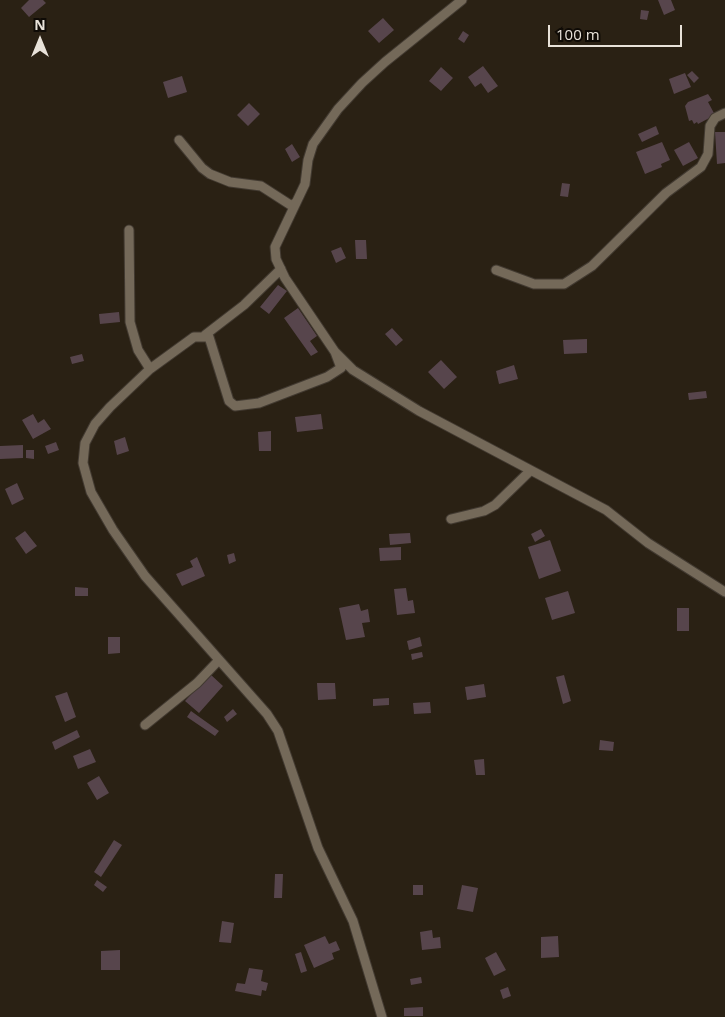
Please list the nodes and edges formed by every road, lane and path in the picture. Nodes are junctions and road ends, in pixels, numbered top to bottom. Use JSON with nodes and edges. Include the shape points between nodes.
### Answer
{"nodes":[{"id":1,"x":462,"y":0,"type":"edge"},
{"id":2,"x":725,"y":113,"type":"edge"},
{"id":3,"x":179,"y":140,"type":"dead end"},
{"id":4,"x":295,"y":203,"type":"junction"},
{"id":5,"x":129,"y":230,"type":"dead end"},
{"id":6,"x":281,"y":270,"type":"junction"},
{"id":7,"x":496,"y":270,"type":"dead end"},
{"id":8,"x":204,"y":335,"type":"junction"},
{"id":9,"x":335,"y":352,"type":"junction"},
{"id":10,"x":150,"y":369,"type":"junction"},
{"id":11,"x":530,"y":471,"type":"junction"},
{"id":12,"x":451,"y":519,"type":"dead end"},
{"id":13,"x":725,"y":592,"type":"edge"},
{"id":14,"x":218,"y":661,"type":"junction"},
{"id":15,"x":145,"y":724,"type":"dead end"},
{"id":16,"x":382,"y":1017,"type":"edge"}],
"edges":[{"from":1,"to":4,"type":"street","via":[[384,62],[338,109],[313,144],[305,184]]},
{"from":2,"to":7,"type":"street","via":[[715,118],[710,126],[708,154],[701,167],[666,194],[592,266],[564,284],[534,284]]},
{"from":3,"to":4,"type":"street","via":[[210,174],[230,182],[261,186],[292,206]]},
{"from":4,"to":6,"type":"street","via":[[274,246]]},
{"from":5,"to":10,"type":"street","via":[[130,322],[138,350]]},
{"from":6,"to":8,"type":"street","via":[[244,305]]},
{"from":6,"to":9,"type":"street"},
{"from":8,"to":9,"type":"street","via":[[212,342],[229,401],[235,406],[259,403],[327,377],[341,368]]},
{"from":8,"to":10,"type":"street","via":[[185,342]]},
{"from":9,"to":11,"type":"street","via":[[353,370],[418,411]]},
{"from":10,"to":14,"type":"street","via":[[95,424],[85,443],[83,462],[86,478],[90,492],[145,576]]},
{"from":11,"to":12,"type":"street","via":[[484,511]]},
{"from":11,"to":13,"type":"street","via":[[573,490],[606,510],[648,543]]},
{"from":14,"to":15,"type":"street","via":[[197,683]]},
{"from":14,"to":16,"type":"street","via":[[267,714],[278,731],[318,848],[353,921]]}]}
